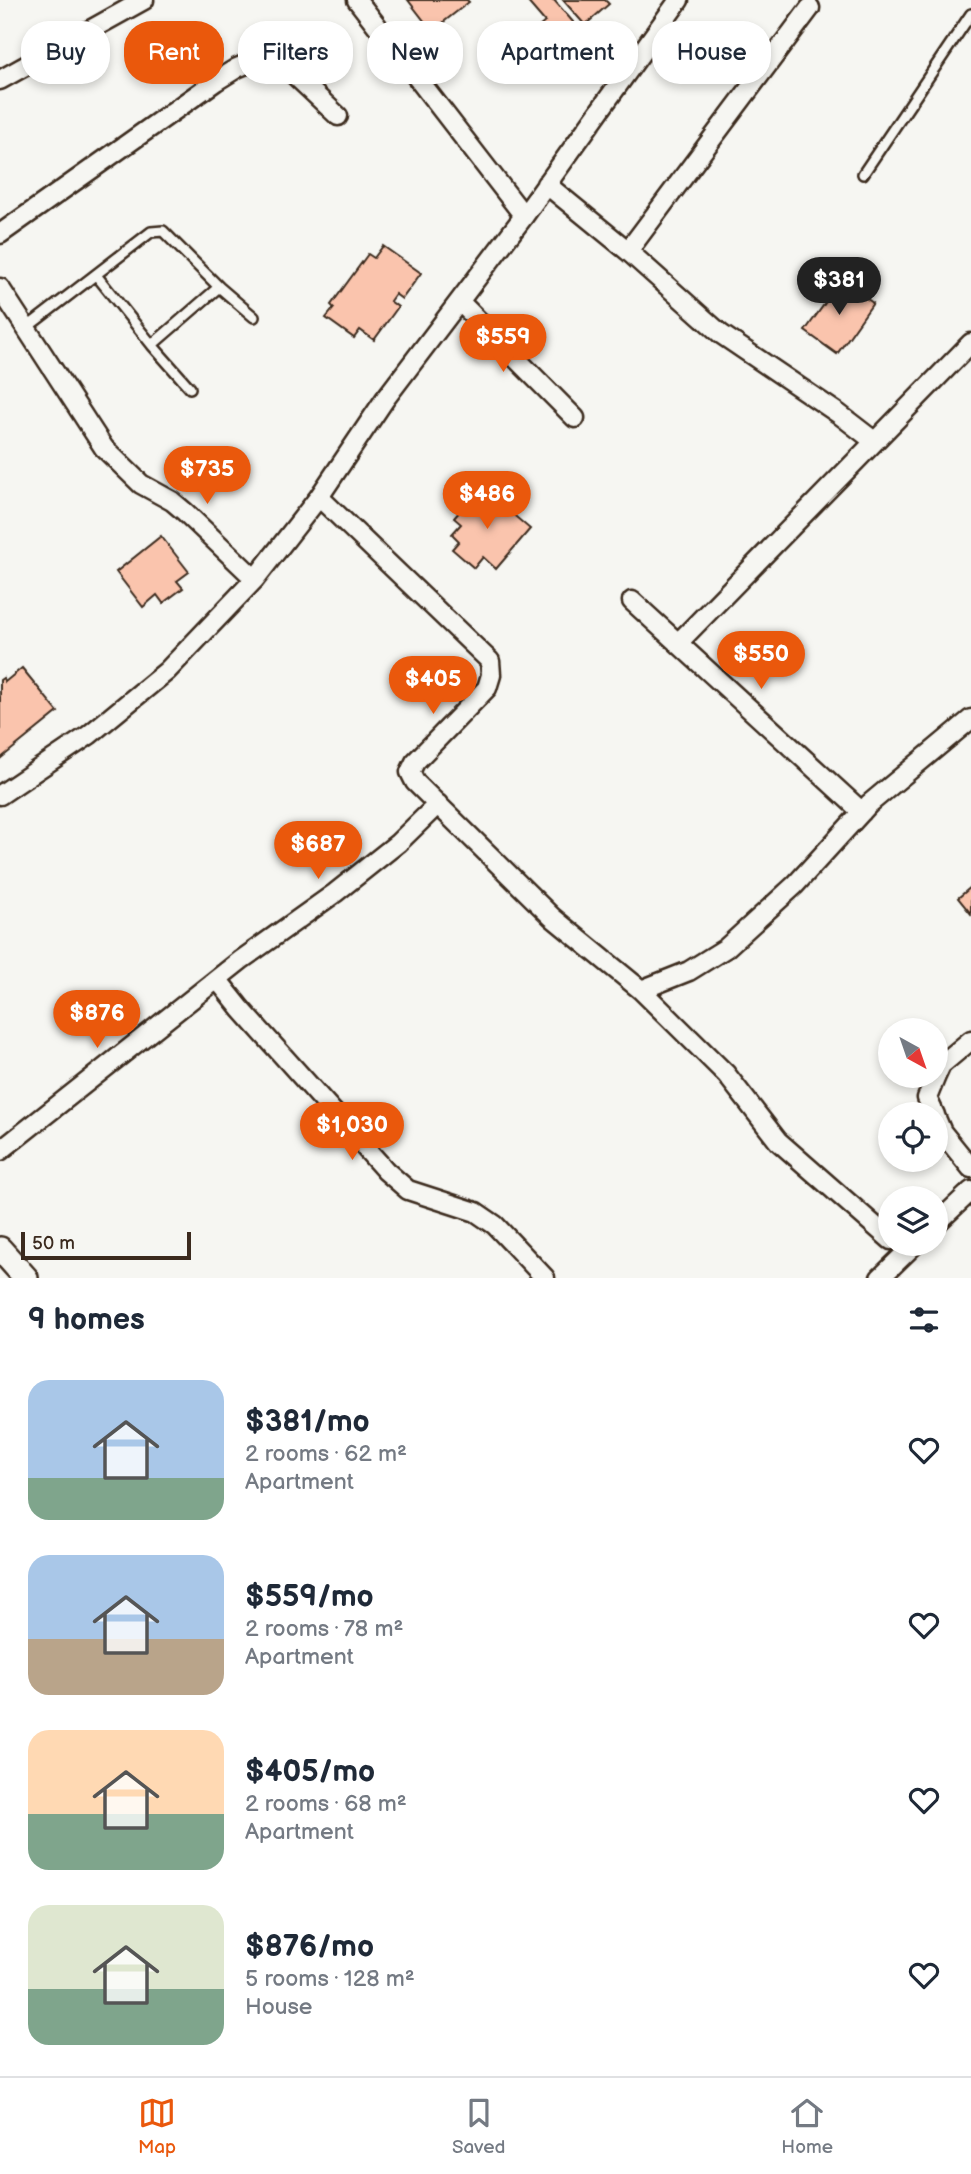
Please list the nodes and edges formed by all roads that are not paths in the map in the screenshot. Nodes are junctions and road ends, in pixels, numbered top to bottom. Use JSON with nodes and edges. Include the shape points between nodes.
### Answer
{"nodes":[{"id":1,"x":144,"y":0,"type":"edge"},
{"id":2,"x":357,"y":0,"type":"edge"},
{"id":3,"x":679,"y":0,"type":"edge"},
{"id":4,"x":810,"y":8,"type":"dead end"},
{"id":5,"x":971,"y":14,"type":"edge"},
{"id":6,"x":0,"y":80,"type":"edge"},
{"id":7,"x":338,"y":116,"type":"dead end"},
{"id":8,"x":863,"y":174,"type":"dead end"},
{"id":9,"x":546,"y":184,"type":"junction"},
{"id":10,"x":524,"y":216,"type":"junction"},
{"id":11,"x":0,"y":234,"type":"edge"},
{"id":12,"x":628,"y":251,"type":"junction"},
{"id":13,"x":96,"y":275,"type":"junction"},
{"id":14,"x":219,"y":287,"type":"junction"},
{"id":15,"x":0,"y":288,"type":"edge"},
{"id":16,"x":460,"y":302,"type":"junction"},
{"id":17,"x":254,"y":317,"type":"dead end"},
{"id":18,"x":25,"y":329,"type":"junction"},
{"id":19,"x":971,"y":343,"type":"edge"},
{"id":20,"x":152,"y":345,"type":"junction"},
{"id":21,"x":190,"y":388,"type":"dead end"},
{"id":22,"x":575,"y":418,"type":"dead end"},
{"id":23,"x":874,"y":441,"type":"junction"},
{"id":24,"x":319,"y":497,"type":"junction"},
{"id":25,"x":255,"y":579,"type":"junction"},
{"id":26,"x":632,"y":601,"type":"dead end"},
{"id":27,"x":679,"y":642,"type":"junction"},
{"id":28,"x":971,"y":719,"type":"edge"},
{"id":29,"x":0,"y":795,"type":"edge"},
{"id":30,"x":438,"y":804,"type":"junction"},
{"id":31,"x":862,"y":812,"type":"junction"},
{"id":32,"x":217,"y":979,"type":"junction"},
{"id":33,"x":641,"y":990,"type":"junction"},
{"id":34,"x":971,"y":1040,"type":"edge"},
{"id":35,"x":948,"y":1059,"type":"edge"},
{"id":36,"x":948,"y":1139,"type":"edge"},
{"id":37,"x":0,"y":1151,"type":"edge"},
{"id":38,"x":971,"y":1168,"type":"edge"},
{"id":39,"x":971,"y":1191,"type":"edge"},
{"id":40,"x":948,"y":1213,"type":"edge"},
{"id":41,"x":878,"y":1229,"type":"edge"},
{"id":42,"x":0,"y":1249,"type":"edge"},
{"id":43,"x":898,"y":1256,"type":"edge"},
{"id":44,"x":26,"y":1278,"type":"edge"},
{"id":45,"x":545,"y":1278,"type":"edge"},
{"id":46,"x":880,"y":1278,"type":"edge"}],
"edges":[{"from":1,"to":6,"type":"street"},
{"from":2,"to":10,"type":"street"},
{"from":3,"to":9,"type":"street"},
{"from":4,"to":12,"type":"street"},
{"from":5,"to":8,"type":"lane"},
{"from":7,"to":11,"type":"street","via":[[286,67],[265,56],[216,81]]},
{"from":9,"to":10,"type":"street"},
{"from":9,"to":12,"type":"street"},
{"from":10,"to":16,"type":"street"},
{"from":12,"to":23,"type":"street","via":[[721,334]]},
{"from":13,"to":14,"type":"lane","via":[[151,232],[163,231]]},
{"from":13,"to":18,"type":"lane"},
{"from":13,"to":20,"type":"lane"},
{"from":14,"to":17,"type":"lane"},
{"from":14,"to":20,"type":"lane"},
{"from":15,"to":18,"type":"street"},
{"from":16,"to":22,"type":"street"},
{"from":16,"to":24,"type":"street","via":[[385,398]]},
{"from":18,"to":25,"type":"street","via":[[104,448],[141,484],[185,512]]},
{"from":19,"to":23,"type":"street"},
{"from":20,"to":21,"type":"lane"},
{"from":23,"to":27,"type":"street"},
{"from":24,"to":25,"type":"street"},
{"from":24,"to":30,"type":"street","via":[[489,661],[487,688],[410,772]]},
{"from":25,"to":29,"type":"street","via":[[167,671],[89,734]]},
{"from":26,"to":27,"type":"street"},
{"from":27,"to":31,"type":"street"},
{"from":28,"to":31,"type":"street"},
{"from":30,"to":32,"type":"street","via":[[398,843]]},
{"from":30,"to":33,"type":"street","via":[[552,917]]},
{"from":31,"to":33,"type":"street","via":[[795,885],[726,948],[689,971]]},
{"from":32,"to":37,"type":"street"},
{"from":32,"to":45,"type":"street","via":[[386,1171],[408,1190],[476,1212],[495,1225]]},
{"from":33,"to":41,"type":"street","via":[[726,1074],[778,1141]]},
{"from":34,"to":35,"type":"street"},
{"from":36,"to":38,"type":"street"},
{"from":39,"to":40,"type":"street"},
{"from":42,"to":44,"type":"street"},
{"from":43,"to":46,"type":"street"}]}
